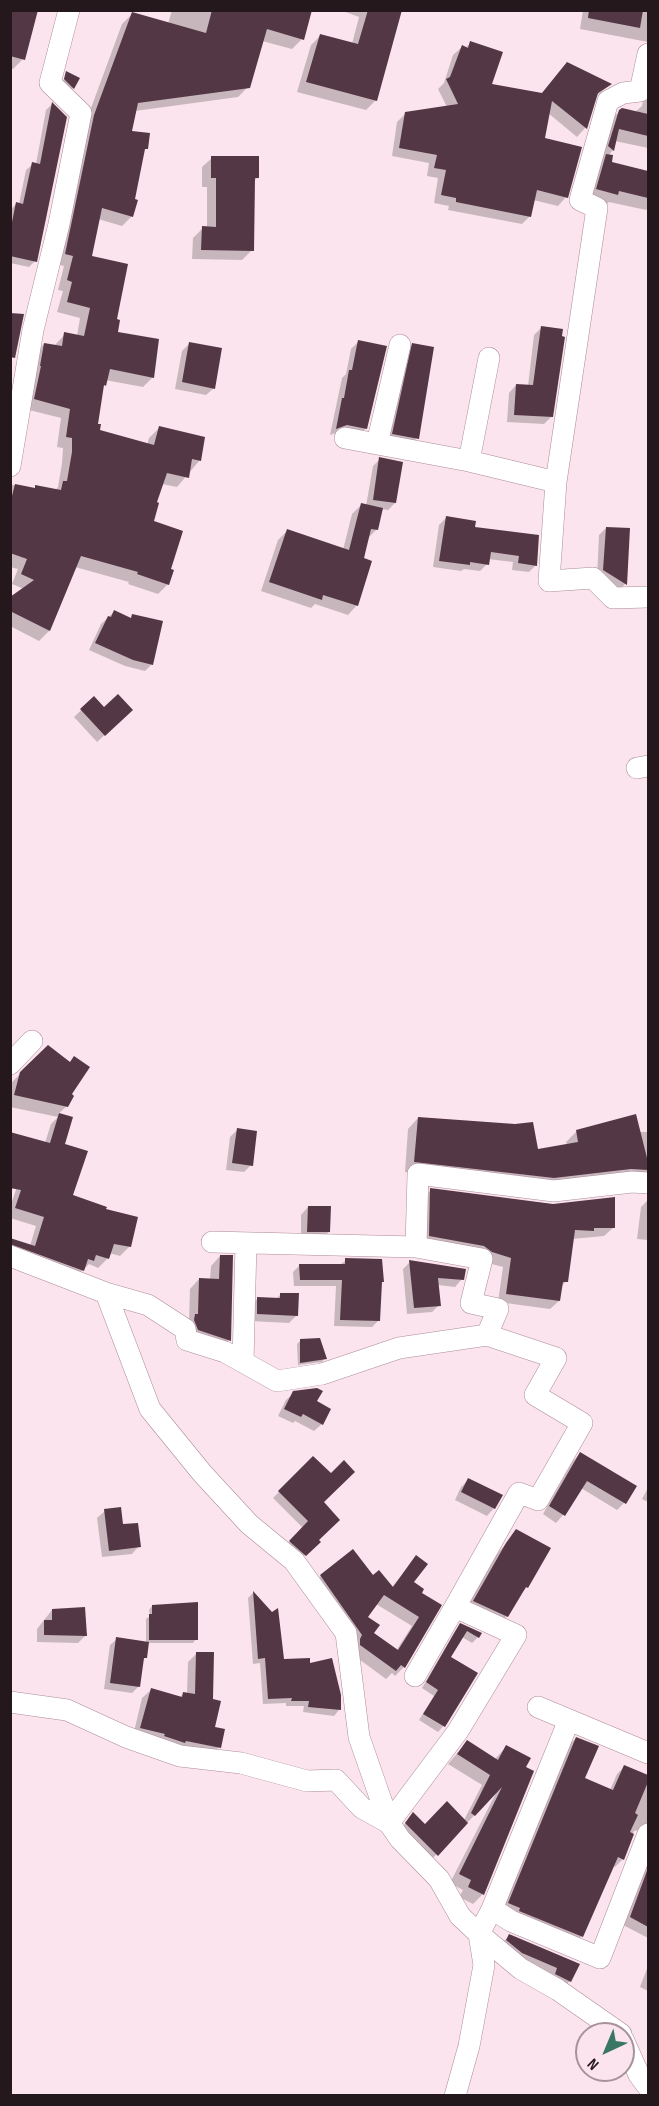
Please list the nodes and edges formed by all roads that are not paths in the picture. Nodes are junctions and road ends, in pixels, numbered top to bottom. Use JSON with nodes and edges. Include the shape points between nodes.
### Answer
{"nodes":[{"id":1,"x":69,"y":10,"type":"edge"},
{"id":2,"x":648,"y":54,"type":"edge"},
{"id":3,"x":400,"y":345,"type":"dead end"},
{"id":4,"x":489,"y":358,"type":"dead end"},
{"id":5,"x":345,"y":438,"type":"dead end"},
{"id":6,"x":377,"y":444,"type":"junction"},
{"id":7,"x":469,"y":461,"type":"junction"},
{"id":8,"x":10,"y":466,"type":"edge"},
{"id":9,"x":556,"y":482,"type":"junction"},
{"id":10,"x":648,"y":597,"type":"edge"},
{"id":11,"x":32,"y":1041,"type":"dead end"},
{"id":12,"x":10,"y":1064,"type":"edge"},
{"id":13,"x":648,"y":1183,"type":"edge"},
{"id":14,"x":212,"y":1242,"type":"dead end"},
{"id":15,"x":246,"y":1243,"type":"junction"},
{"id":16,"x":416,"y":1247,"type":"junction"},
{"id":17,"x":10,"y":1256,"type":"edge"},
{"id":18,"x":106,"y":1293,"type":"junction"},
{"id":19,"x":487,"y":1335,"type":"junction"},
{"id":20,"x":243,"y":1362,"type":"junction"},
{"id":21,"x":455,"y":1607,"type":"junction"},
{"id":22,"x":415,"y":1676,"type":"dead end"},
{"id":23,"x":10,"y":1702,"type":"edge"},
{"id":24,"x":538,"y":1707,"type":"dead end"},
{"id":25,"x":568,"y":1720,"type":"junction"},
{"id":26,"x":648,"y":1753,"type":"edge"},
{"id":27,"x":389,"y":1822,"type":"junction"},
{"id":28,"x":648,"y":1834,"type":"edge"},
{"id":29,"x":492,"y":1910,"type":"junction"},
{"id":30,"x":479,"y":1934,"type":"junction"},
{"id":31,"x":604,"y":2022,"type":"edge"},
{"id":32,"x":635,"y":2066,"type":"edge"},
{"id":33,"x":648,"y":2087,"type":"edge"},
{"id":34,"x":455,"y":2096,"type":"edge"}],
"edges":[{"from":1,"to":8,"type":"street","via":[[50,83],[81,113],[33,330]]},
{"from":2,"to":9,"type":"street","via":[[640,91],[623,93],[608,101],[580,200],[597,208]]},
{"from":3,"to":6,"type":"street"},
{"from":4,"to":7,"type":"street"},
{"from":5,"to":6,"type":"street"},
{"from":6,"to":7,"type":"street"},
{"from":7,"to":9,"type":"street"},
{"from":9,"to":10,"type":"street","via":[[549,581],[593,578],[613,598]]},
{"from":11,"to":12,"type":"street"},
{"from":13,"to":16,"type":"street","via":[[554,1191],[418,1174]]},
{"from":14,"to":15,"type":"street"},
{"from":15,"to":16,"type":"street"},
{"from":15,"to":20,"type":"street"},
{"from":16,"to":19,"type":"street","via":[[482,1259],[471,1303],[498,1309]]},
{"from":17,"to":18,"type":"street"},
{"from":18,"to":20,"type":"street","via":[[148,1305],[185,1329],[187,1340]]},
{"from":18,"to":27,"type":"street","via":[[150,1409],[249,1524],[294,1561],[346,1633],[360,1737]]},
{"from":19,"to":20,"type":"street","via":[[399,1348],[322,1374],[277,1381]]},
{"from":19,"to":21,"type":"street","via":[[556,1358],[535,1395],[582,1423],[538,1500],[519,1493]]},
{"from":21,"to":22,"type":"street"},
{"from":21,"to":27,"type":"street","via":[[516,1635],[458,1731]]},
{"from":23,"to":27,"type":"street","via":[[67,1710],[180,1756],[241,1762],[307,1781],[336,1780],[362,1808]]},
{"from":24,"to":25,"type":"street"},
{"from":25,"to":26,"type":"street"},
{"from":25,"to":29,"type":"street"},
{"from":27,"to":30,"type":"street","via":[[439,1879],[460,1916]]},
{"from":28,"to":29,"type":"street","via":[[600,1958]]},
{"from":29,"to":30,"type":"street"},
{"from":30,"to":31,"type":"street","via":[[521,1969]]},
{"from":30,"to":34,"type":"street","via":[[484,1965]]},
{"from":32,"to":33,"type":"street"}]}
